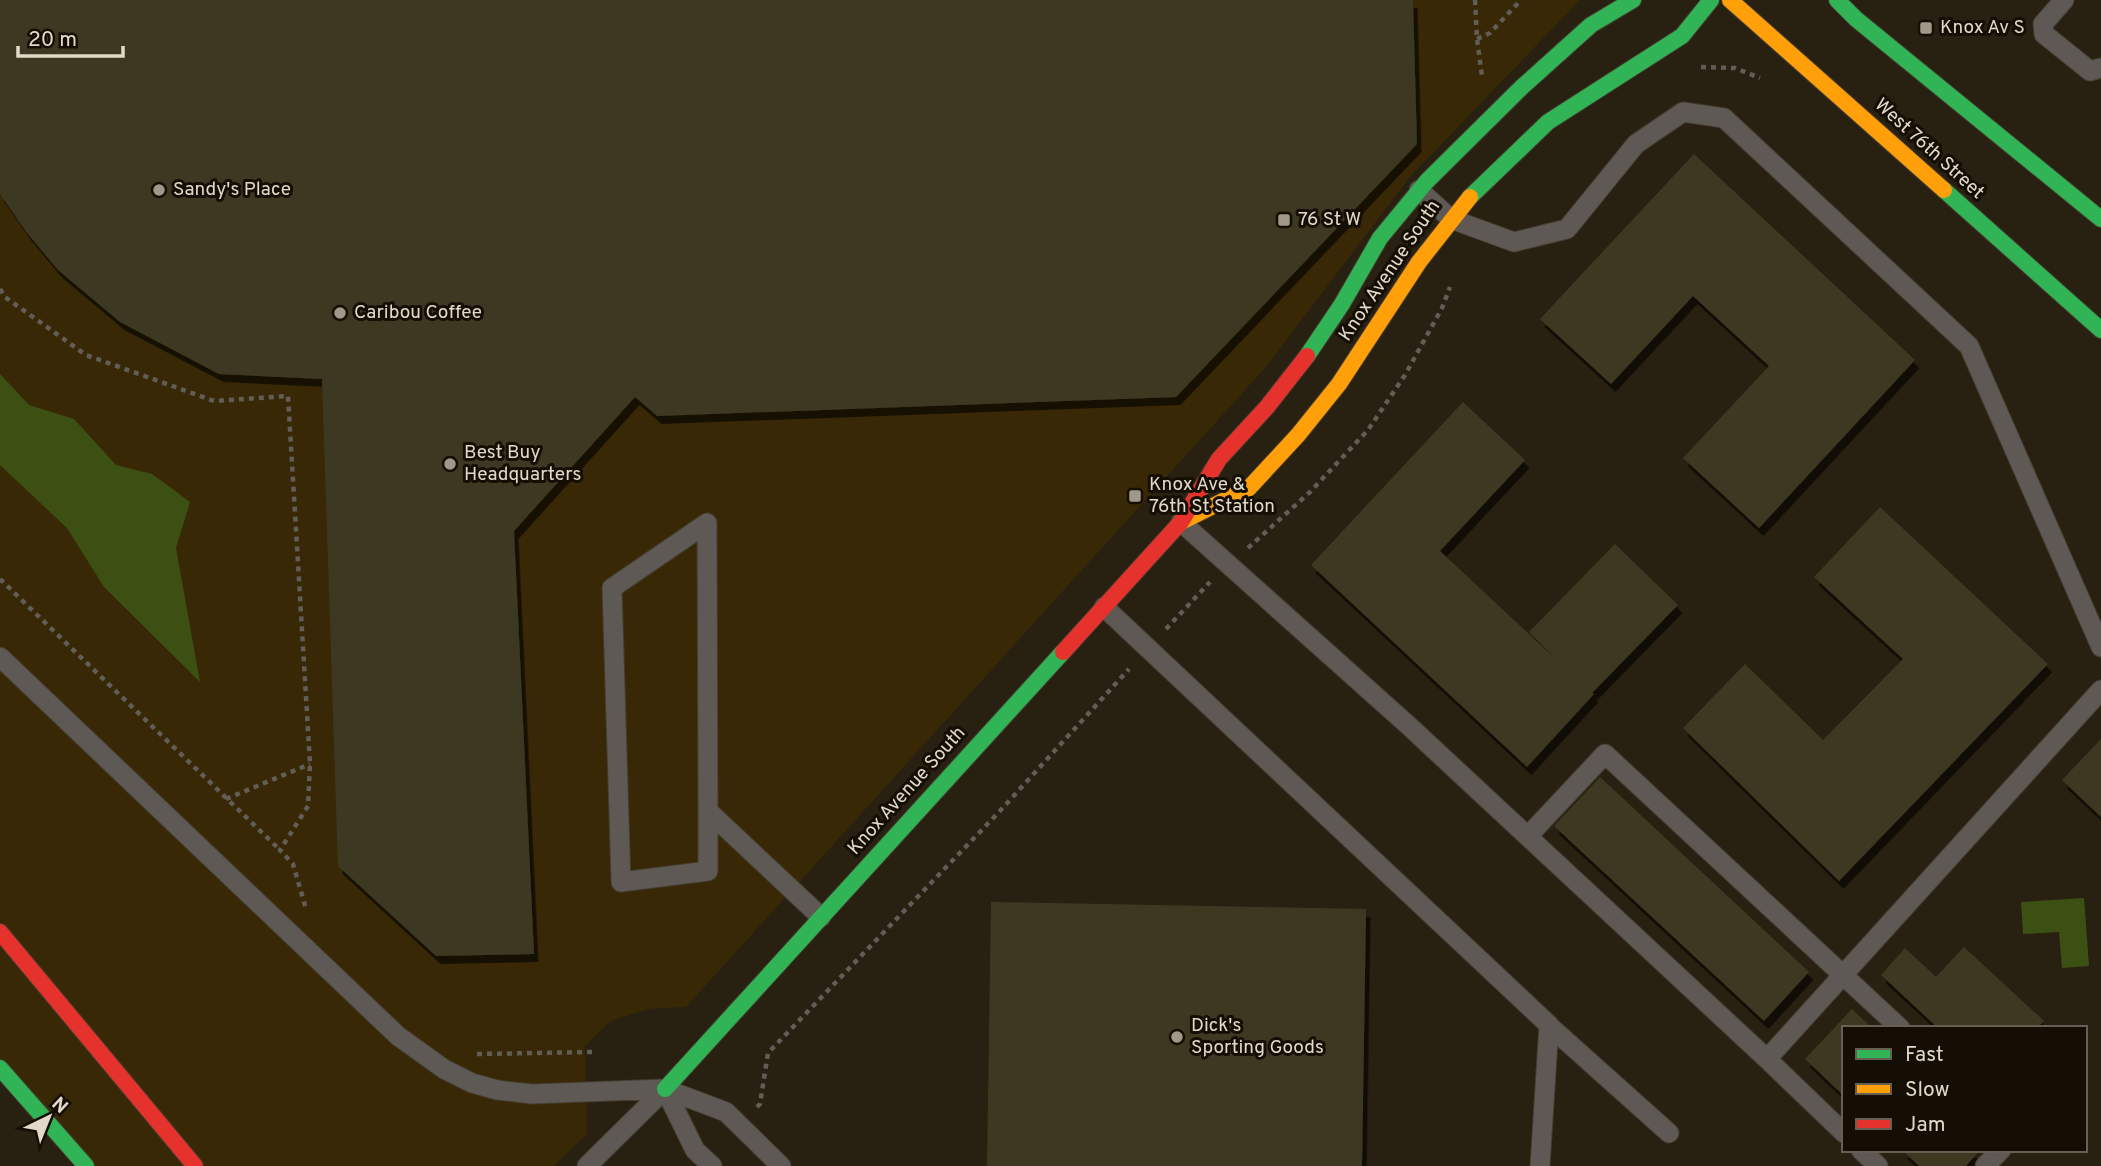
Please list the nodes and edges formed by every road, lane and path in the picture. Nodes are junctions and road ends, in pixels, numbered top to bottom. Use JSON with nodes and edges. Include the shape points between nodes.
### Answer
{"nodes":[{"id":1,"x":1475,"y":0,"type":"edge"},
{"id":2,"x":1521,"y":0,"type":"edge"},
{"id":3,"x":1633,"y":0,"type":"edge"},
{"id":4,"x":1711,"y":0,"type":"edge"},
{"id":5,"x":1730,"y":0,"type":"edge"},
{"id":6,"x":1838,"y":0,"type":"edge"},
{"id":7,"x":2064,"y":0,"type":"edge"},
{"id":8,"x":1477,"y":40,"type":"junction"},
{"id":9,"x":2101,"y":68,"type":"edge"},
{"id":10,"x":1483,"y":84,"type":"dead end"},
{"id":11,"x":1419,"y":190,"type":"junction"},
{"id":12,"x":1451,"y":219,"type":"junction"},
{"id":13,"x":2101,"y":219,"type":"edge"},
{"id":14,"x":0,"y":289,"type":"edge"},
{"id":15,"x":2101,"y":330,"type":"edge"},
{"id":16,"x":1181,"y":522,"type":"junction"},
{"id":17,"x":0,"y":579,"type":"edge"},
{"id":18,"x":1104,"y":607,"type":"junction"},
{"id":19,"x":2101,"y":648,"type":"edge"},
{"id":20,"x":0,"y":657,"type":"edge"},
{"id":21,"x":2101,"y":690,"type":"edge"},
{"id":22,"x":310,"y":764,"type":"junction"},
{"id":23,"x":226,"y":799,"type":"junction"},
{"id":24,"x":708,"y":811,"type":"junction"},
{"id":25,"x":1528,"y":836,"type":"junction"},
{"id":26,"x":280,"y":849,"type":"junction"},
{"id":27,"x":307,"y":911,"type":"dead end"},
{"id":28,"x":821,"y":917,"type":"junction"},
{"id":29,"x":0,"y":932,"type":"edge"},
{"id":30,"x":1843,"y":974,"type":"junction"},
{"id":31,"x":1546,"y":1023,"type":"junction"},
{"id":32,"x":1898,"y":1026,"type":"edge"},
{"id":33,"x":592,"y":1052,"type":"dead end"},
{"id":34,"x":468,"y":1054,"type":"dead end"},
{"id":35,"x":1767,"y":1059,"type":"junction"},
{"id":36,"x":0,"y":1068,"type":"edge"},
{"id":37,"x":665,"y":1088,"type":"junction"},
{"id":38,"x":1842,"y":1131,"type":"edge"},
{"id":39,"x":1669,"y":1133,"type":"dead end"},
{"id":40,"x":1863,"y":1152,"type":"edge"},
{"id":41,"x":1999,"y":1152,"type":"edge"},
{"id":42,"x":86,"y":1166,"type":"edge"},
{"id":43,"x":195,"y":1166,"type":"edge"},
{"id":44,"x":587,"y":1166,"type":"edge"},
{"id":45,"x":712,"y":1166,"type":"edge"},
{"id":46,"x":781,"y":1166,"type":"edge"},
{"id":47,"x":1540,"y":1166,"type":"edge"},
{"id":48,"x":1878,"y":1166,"type":"edge"},
{"id":49,"x":1985,"y":1166,"type":"edge"}],
"edges":[{"from":1,"to":8,"type":"path"},
{"from":2,"to":8,"type":"path","via":[[1490,33]]},
{"from":3,"to":11,"type":"main road","name":"Knox Avenue South","via":[[1591,26],[1522,87]]},
{"from":4,"to":12,"type":"main road","name":"Knox Avenue South","via":[[1682,36],[1548,122]]},
{"from":5,"to":15,"type":"main road","name":"West 76th Street"},
{"from":6,"to":13,"type":"main road"},
{"from":7,"to":9,"type":"lane","via":[[2043,24],[2044,34],[2090,71]]},
{"from":8,"to":10,"type":"path"},
{"from":11,"to":12,"type":"lane"},
{"from":11,"to":16,"type":"main road","name":"Knox Avenue South","via":[[1380,238],[1306,357],[1219,459]]},
{"from":12,"to":16,"type":"main road","name":"Knox Avenue South","via":[[1339,384],[1298,435],[1249,488]]},
{"from":12,"to":19,"type":"lane","via":[[1514,242],[1567,229],[1636,144],[1683,112],[1724,118],[1969,346]]},
{"from":14,"to":22,"type":"path","via":[[86,355],[214,401],[288,396]]},
{"from":16,"to":18,"type":"main road","name":"Knox Avenue South"},
{"from":16,"to":25,"type":"lane"},
{"from":17,"to":23,"type":"path"},
{"from":18,"to":28,"type":"main road","name":"Knox Avenue South"},
{"from":18,"to":31,"type":"lane"},
{"from":20,"to":37,"type":"lane","via":[[398,1036],[444,1069],[484,1086],[532,1094]]},
{"from":21,"to":30,"type":"lane"},
{"from":22,"to":23,"type":"path"},
{"from":22,"to":26,"type":"path","via":[[308,806]]},
{"from":23,"to":26,"type":"path"},
{"from":24,"to":24,"type":"lane","via":[[707,647],[707,523],[612,588],[621,882],[708,871]]},
{"from":24,"to":28,"type":"lane"},
{"from":25,"to":30,"type":"lane","via":[[1605,754]]},
{"from":25,"to":35,"type":"lane"},
{"from":26,"to":27,"type":"path","via":[[293,864]]},
{"from":28,"to":37,"type":"main road","name":"Knox Avenue South"},
{"from":29,"to":43,"type":"main road"},
{"from":30,"to":32,"type":"lane"},
{"from":30,"to":35,"type":"lane"},
{"from":31,"to":39,"type":"lane"},
{"from":31,"to":47,"type":"lane"},
{"from":33,"to":34,"type":"path"},
{"from":35,"to":38,"type":"lane"},
{"from":36,"to":42,"type":"main road"},
{"from":37,"to":44,"type":"lane"},
{"from":37,"to":45,"type":"lane","via":[[695,1150]]},
{"from":37,"to":46,"type":"lane","via":[[726,1112]]},
{"from":40,"to":48,"type":"lane"},
{"from":41,"to":49,"type":"lane"}]}
